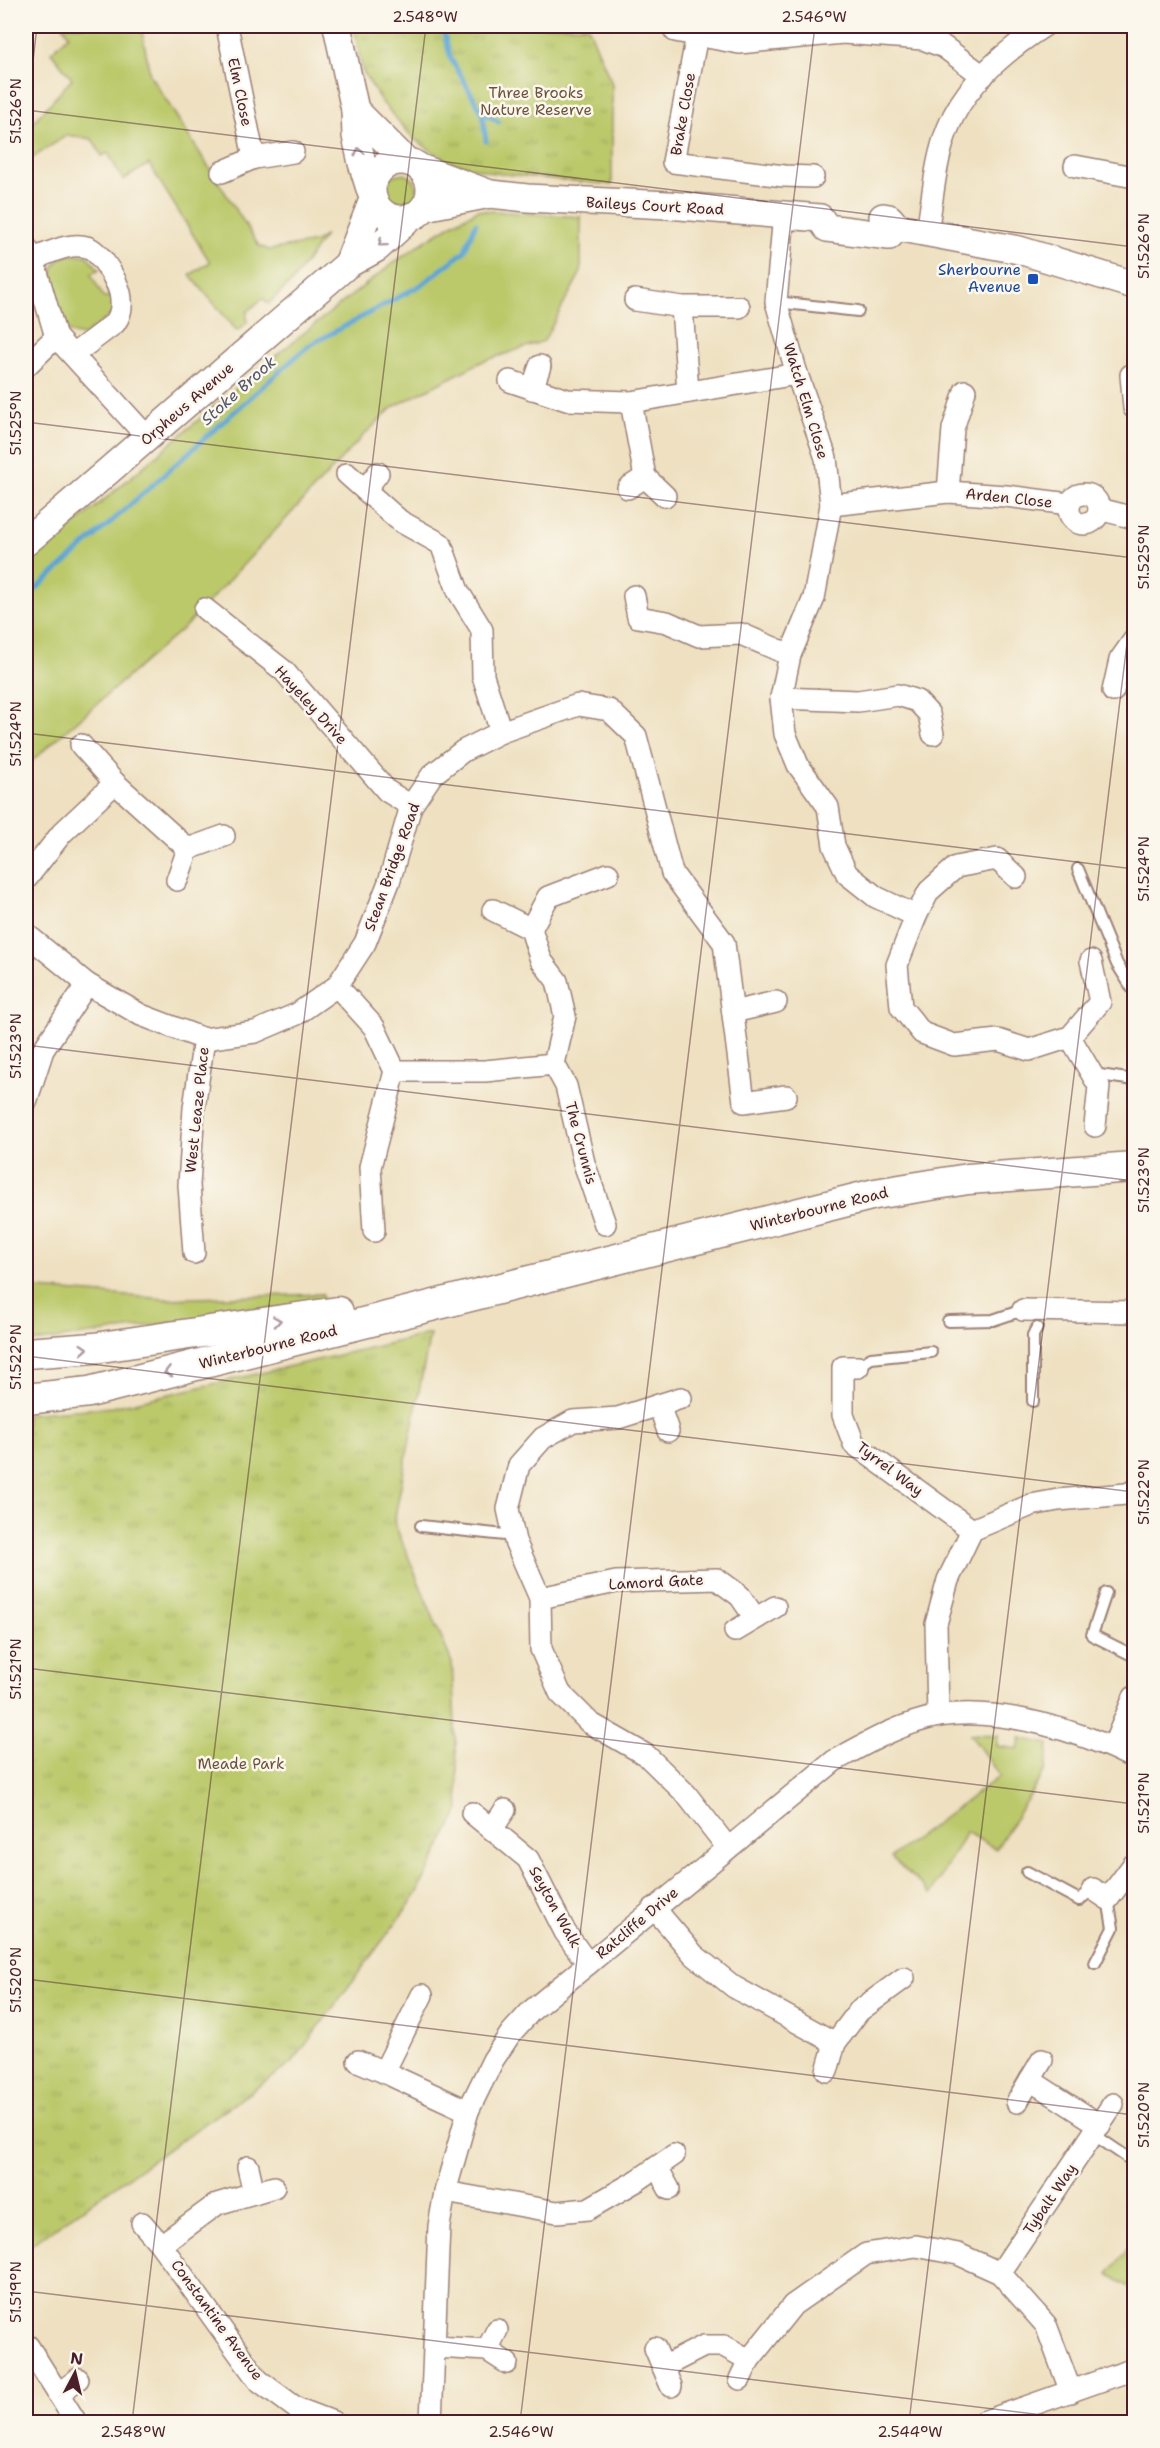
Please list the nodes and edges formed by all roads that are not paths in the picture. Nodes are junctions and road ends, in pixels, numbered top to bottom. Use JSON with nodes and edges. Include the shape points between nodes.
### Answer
{"nodes":[{"id":1,"x":227,"y":26,"type":"edge"},
{"id":2,"x":337,"y":26,"type":"edge"},
{"id":3,"x":1044,"y":26,"type":"edge"},
{"id":4,"x":843,"y":29,"type":"edge"},
{"id":5,"x":675,"y":31,"type":"dead end"},
{"id":6,"x":697,"y":35,"type":"junction"},
{"id":7,"x":983,"y":76,"type":"junction"},
{"id":8,"x":356,"y":110,"type":"junction"},
{"id":9,"x":293,"y":152,"type":"dead end"},
{"id":10,"x":254,"y":158,"type":"junction"},
{"id":11,"x":413,"y":164,"type":"junction"},
{"id":12,"x":1075,"y":166,"type":"dead end"},
{"id":13,"x":222,"y":172,"type":"dead end"},
{"id":14,"x":813,"y":177,"type":"dead end"},
{"id":15,"x":1134,"y":177,"type":"edge"},
{"id":16,"x":490,"y":194,"type":"junction"},
{"id":17,"x":372,"y":196,"type":"junction"},
{"id":18,"x":418,"y":211,"type":"junction"},
{"id":19,"x":784,"y":214,"type":"junction"},
{"id":20,"x":927,"y":232,"type":"junction"},
{"id":21,"x":29,"y":253,"type":"edge"},
{"id":22,"x":348,"y":264,"type":"junction"},
{"id":23,"x":1134,"y":285,"type":"edge"},
{"id":24,"x":635,"y":300,"type":"dead end"},
{"id":25,"x":776,"y":302,"type":"junction"},
{"id":26,"x":682,"y":307,"type":"junction"},
{"id":27,"x":739,"y":307,"type":"dead end"},
{"id":28,"x":858,"y":311,"type":"dead end"},
{"id":29,"x":56,"y":337,"type":"junction"},
{"id":30,"x":74,"y":354,"type":"junction"},
{"id":31,"x":26,"y":366,"type":"edge"},
{"id":32,"x":540,"y":366,"type":"dead end"},
{"id":33,"x":797,"y":374,"type":"junction"},
{"id":34,"x":1131,"y":375,"type":"dead end"},
{"id":35,"x":510,"y":381,"type":"dead end"},
{"id":36,"x":532,"y":389,"type":"junction"},
{"id":37,"x":965,"y":390,"type":"dead end"},
{"id":38,"x":688,"y":392,"type":"junction"},
{"id":39,"x":631,"y":402,"type":"junction"},
{"id":40,"x":1134,"y":408,"type":"edge"},
{"id":41,"x":148,"y":438,"type":"junction"},
{"id":42,"x":378,"y":473,"type":"dead end"},
{"id":43,"x":347,"y":474,"type":"dead end"},
{"id":44,"x":365,"y":490,"type":"junction"},
{"id":45,"x":948,"y":492,"type":"junction"},
{"id":46,"x":665,"y":496,"type":"dead end"},
{"id":47,"x":831,"y":505,"type":"junction"},
{"id":48,"x":1134,"y":518,"type":"edge"},
{"id":49,"x":26,"y":542,"type":"edge"},
{"id":50,"x":634,"y":596,"type":"dead end"},
{"id":51,"x":205,"y":609,"type":"dead end"},
{"id":52,"x":1134,"y":640,"type":"edge"},
{"id":53,"x":790,"y":655,"type":"junction"},
{"id":54,"x":1113,"y":691,"type":"dead end"},
{"id":55,"x":781,"y":698,"type":"junction"},
{"id":56,"x":501,"y":732,"type":"junction"},
{"id":57,"x":933,"y":734,"type":"dead end"},
{"id":58,"x":81,"y":746,"type":"dead end"},
{"id":59,"x":115,"y":783,"type":"junction"},
{"id":60,"x":411,"y":806,"type":"junction"},
{"id":61,"x":224,"y":836,"type":"dead end"},
{"id":62,"x":188,"y":849,"type":"junction"},
{"id":63,"x":1078,"y":869,"type":"dead end"},
{"id":64,"x":608,"y":874,"type":"dead end"},
{"id":65,"x":1016,"y":877,"type":"dead end"},
{"id":66,"x":26,"y":879,"type":"edge"},
{"id":67,"x":177,"y":880,"type":"dead end"},
{"id":68,"x":493,"y":910,"type":"dead end"},
{"id":69,"x":916,"y":916,"type":"junction"},
{"id":70,"x":531,"y":929,"type":"junction"},
{"id":71,"x":26,"y":934,"type":"edge"},
{"id":72,"x":1091,"y":961,"type":"dead end"},
{"id":73,"x":87,"y":984,"type":"junction"},
{"id":74,"x":337,"y":986,"type":"junction"},
{"id":75,"x":1134,"y":991,"type":"edge"},
{"id":76,"x":776,"y":1002,"type":"dead end"},
{"id":77,"x":733,"y":1012,"type":"junction"},
{"id":78,"x":1070,"y":1037,"type":"junction"},
{"id":79,"x":204,"y":1039,"type":"junction"},
{"id":80,"x":554,"y":1064,"type":"junction"},
{"id":81,"x":395,"y":1071,"type":"junction"},
{"id":82,"x":1092,"y":1074,"type":"junction"},
{"id":83,"x":1134,"y":1080,"type":"edge"},
{"id":84,"x":786,"y":1096,"type":"dead end"},
{"id":85,"x":26,"y":1102,"type":"edge"},
{"id":86,"x":1095,"y":1126,"type":"dead end"},
{"id":87,"x":1134,"y":1167,"type":"edge"},
{"id":88,"x":604,"y":1224,"type":"dead end"},
{"id":89,"x":374,"y":1231,"type":"dead end"},
{"id":90,"x":194,"y":1253,"type":"dead end"},
{"id":91,"x":510,"y":1286,"type":"junction"},
{"id":92,"x":1134,"y":1312,"type":"edge"},
{"id":93,"x":1033,"y":1316,"type":"junction"},
{"id":94,"x":948,"y":1321,"type":"dead end"},
{"id":95,"x":931,"y":1352,"type":"dead end"},
{"id":96,"x":26,"y":1353,"type":"edge"},
{"id":97,"x":858,"y":1367,"type":"joint"},
{"id":98,"x":681,"y":1398,"type":"dead end"},
{"id":99,"x":26,"y":1399,"type":"edge"},
{"id":100,"x":1033,"y":1401,"type":"dead end"},
{"id":101,"x":659,"y":1406,"type":"junction"},
{"id":102,"x":668,"y":1431,"type":"dead end"},
{"id":103,"x":1134,"y":1491,"type":"edge"},
{"id":104,"x":421,"y":1526,"type":"dead end"},
{"id":105,"x":972,"y":1530,"type":"junction"},
{"id":106,"x":514,"y":1536,"type":"junction"},
{"id":107,"x":1106,"y":1593,"type":"dead end"},
{"id":108,"x":540,"y":1598,"type":"junction"},
{"id":109,"x":775,"y":1607,"type":"dead end"},
{"id":110,"x":754,"y":1618,"type":"junction"},
{"id":111,"x":735,"y":1631,"type":"dead end"},
{"id":112,"x":1134,"y":1656,"type":"edge"},
{"id":113,"x":1134,"y":1697,"type":"edge"},
{"id":114,"x":938,"y":1716,"type":"junction"},
{"id":115,"x":1113,"y":1747,"type":"junction"},
{"id":116,"x":1134,"y":1758,"type":"edge"},
{"id":117,"x":505,"y":1809,"type":"dead end"},
{"id":118,"x":472,"y":1813,"type":"dead end"},
{"id":119,"x":492,"y":1829,"type":"junction"},
{"id":120,"x":728,"y":1848,"type":"junction"},
{"id":121,"x":1134,"y":1864,"type":"edge"},
{"id":122,"x":1027,"y":1872,"type":"dead end"},
{"id":123,"x":1100,"y":1894,"type":"junction"},
{"id":124,"x":654,"y":1908,"type":"junction"},
{"id":125,"x":1095,"y":1963,"type":"dead end"},
{"id":126,"x":588,"y":1964,"type":"junction"},
{"id":127,"x":903,"y":1978,"type":"dead end"},
{"id":128,"x":422,"y":1995,"type":"dead end"},
{"id":129,"x":835,"y":2043,"type":"junction"},
{"id":130,"x":1042,"y":2060,"type":"dead end"},
{"id":131,"x":358,"y":2061,"type":"dead end"},
{"id":132,"x":384,"y":2072,"type":"junction"},
{"id":133,"x":827,"y":2072,"type":"dead end"},
{"id":134,"x":1030,"y":2080,"type":"junction"},
{"id":135,"x":1017,"y":2102,"type":"dead end"},
{"id":136,"x":1113,"y":2104,"type":"dead end"},
{"id":137,"x":468,"y":2111,"type":"junction"},
{"id":138,"x":1096,"y":2130,"type":"junction"},
{"id":139,"x":1134,"y":2162,"type":"edge"},
{"id":140,"x":248,"y":2167,"type":"dead end"},
{"id":141,"x":669,"y":2188,"type":"dead end"},
{"id":142,"x":444,"y":2192,"type":"junction"},
{"id":143,"x":142,"y":2223,"type":"dead end"},
{"id":144,"x":161,"y":2245,"type":"junction"},
{"id":145,"x":1000,"y":2273,"type":"junction"},
{"id":146,"x":497,"y":2330,"type":"dead end"},
{"id":147,"x":27,"y":2343,"type":"edge"},
{"id":148,"x":435,"y":2347,"type":"junction"},
{"id":149,"x":487,"y":2350,"type":"junction"},
{"id":150,"x":507,"y":2363,"type":"dead end"},
{"id":151,"x":663,"y":2367,"type":"dead end"},
{"id":152,"x":1134,"y":2369,"type":"edge"},
{"id":153,"x":78,"y":2379,"type":"dead end"},
{"id":154,"x":1071,"y":2392,"type":"junction"},
{"id":155,"x":58,"y":2394,"type":"junction"},
{"id":156,"x":293,"y":2415,"type":"edge"},
{"id":157,"x":76,"y":2422,"type":"edge"},
{"id":158,"x":333,"y":2422,"type":"edge"},
{"id":159,"x":431,"y":2422,"type":"edge"},
{"id":160,"x":983,"y":2422,"type":"edge"}],
"edges":[{"from":1,"to":10,"type":"street","name":"Elm Close"},
{"from":2,"to":8,"type":"street"},
{"from":3,"to":7,"type":"street","via":[[1002,56]]},
{"from":4,"to":6,"type":"street","via":[[739,43]]},
{"from":4,"to":7,"type":"street","via":[[923,39],[944,47]]},
{"from":5,"to":6,"type":"street"},
{"from":6,"to":14,"type":"street","name":"Brake Close","via":[[673,162]]},
{"from":7,"to":20,"type":"street","via":[[957,109],[948,129]]},
{"from":8,"to":11,"type":"street"},
{"from":17,"to":8,"type":"street","one_way":true,"via":[[356,136]]},
{"from":9,"to":10,"type":"street"},
{"from":10,"to":13,"type":"street"},
{"from":11,"to":16,"type":"street","name":"Baileys Court Road"},
{"from":11,"to":17,"type":"street","via":[[388,163],[381,168],[375,175]]},
{"from":11,"to":18,"type":"street","via":[[429,183],[430,192]]},
{"from":12,"to":15,"type":"street"},
{"from":16,"to":18,"type":"street","name":"Baileys Court Road"},
{"from":16,"to":19,"type":"street","name":"Baileys Court Road"},
{"from":17,"to":18,"type":"street","via":[[385,214],[394,218]]},
{"from":17,"to":22,"type":"street","name":"Orpheus Avenue"},
{"from":18,"to":22,"type":"street","name":"Orpheus Avenue","one_way":true,"via":[[377,248]]},
{"from":19,"to":20,"type":"street","name":"Baileys Court Road","via":[[820,218],[827,210],[889,218],[897,227]]},
{"from":19,"to":25,"type":"street","name":"Watch Elm Close"},
{"from":20,"to":23,"type":"street","name":"Baileys Court Road","via":[[1019,250]]},
{"from":21,"to":29,"type":"street"},
{"from":21,"to":30,"type":"street","via":[[70,245],[88,247],[95,250],[120,290],[121,308],[115,322]]},
{"from":22,"to":41,"type":"street","name":"Orpheus Avenue"},
{"from":24,"to":26,"type":"street"},
{"from":25,"to":28,"type":"lane"},
{"from":25,"to":33,"type":"street","name":"Watch Elm Close"},
{"from":26,"to":27,"type":"street"},
{"from":26,"to":38,"type":"street"},
{"from":29,"to":30,"type":"street"},
{"from":29,"to":31,"type":"street"},
{"from":30,"to":41,"type":"street"},
{"from":32,"to":36,"type":"street"},
{"from":33,"to":38,"type":"street"},
{"from":33,"to":47,"type":"street","name":"Watch Elm Close","via":[[826,458]]},
{"from":34,"to":40,"type":"street"},
{"from":35,"to":36,"type":"street"},
{"from":36,"to":39,"type":"street","via":[[567,400]]},
{"from":37,"to":45,"type":"street","name":"Arden Close","via":[[953,429]]},
{"from":38,"to":39,"type":"street"},
{"from":39,"to":46,"type":"street","via":[[637,483]]},
{"from":41,"to":49,"type":"street","name":"Orpheus Avenue"},
{"from":42,"to":44,"type":"street"},
{"from":43,"to":44,"type":"street"},
{"from":44,"to":56,"type":"street","via":[[400,521],[441,544],[458,591],[482,630],[483,676]]},
{"from":45,"to":47,"type":"street","name":"Arden Close"},
{"from":45,"to":48,"type":"street","name":"Arden Close","via":[[1069,504],[1072,519],[1082,524],[1092,522],[1100,509]]},
{"from":47,"to":53,"type":"street","name":"Watch Elm Close","via":[[814,598]]},
{"from":50,"to":53,"type":"street","via":[[631,623],[668,622],[699,636],[741,634]]},
{"from":51,"to":60,"type":"street","name":"Hayeley Drive","via":[[284,671],[387,791]]},
{"from":52,"to":54,"type":"street","via":[[1111,655]]},
{"from":53,"to":55,"type":"street","name":"Watch Elm Close"},
{"from":55,"to":57,"type":"street","via":[[858,701],[898,695],[917,701],[929,714]]},
{"from":55,"to":69,"type":"street","name":"Watch Elm Close","via":[[785,734],[798,765],[828,807],[834,846],[847,874],[876,897]]},
{"from":56,"to":60,"type":"street","name":"Stean Bridge Road","via":[[462,751],[432,775]]},
{"from":56,"to":77,"type":"street","name":"Stean Bridge Road","via":[[578,705],[609,710],[636,736],[672,873],[724,943]]},
{"from":58,"to":59,"type":"street"},
{"from":59,"to":62,"type":"street"},
{"from":59,"to":66,"type":"street","via":[[62,833]]},
{"from":60,"to":74,"type":"street","name":"Stean Bridge Road","via":[[390,882],[365,944]]},
{"from":61,"to":62,"type":"street"},
{"from":62,"to":67,"type":"street"},
{"from":63,"to":75,"type":"lane","via":[[1117,964]]},
{"from":64,"to":70,"type":"street","via":[[548,897]]},
{"from":65,"to":69,"type":"street","via":[[998,859],[956,867],[929,891]]},
{"from":68,"to":70,"type":"street"},
{"from":69,"to":78,"type":"street","via":[[897,965],[901,1006],[922,1033],[954,1045],[998,1040],[1029,1050]]},
{"from":70,"to":80,"type":"street","via":[[541,960],[557,981],[565,1016]]},
{"from":71,"to":73,"type":"street","name":"Stean Bridge Road"},
{"from":72,"to":78,"type":"street","via":[[1100,1002]]},
{"from":73,"to":79,"type":"street","name":"Stean Bridge Road","via":[[141,1015]]},
{"from":73,"to":85,"type":"street","via":[[43,1050]]},
{"from":74,"to":79,"type":"street","name":"Stean Bridge Road","via":[[297,1014],[255,1032]]},
{"from":74,"to":81,"type":"street","via":[[374,1027]]},
{"from":76,"to":77,"type":"street"},
{"from":77,"to":84,"type":"street","name":"Stean Bridge Road","via":[[744,1102]]},
{"from":78,"to":82,"type":"street"},
{"from":79,"to":90,"type":"street","name":"West Leaze Place","via":[[189,1185]]},
{"from":80,"to":81,"type":"street","via":[[485,1071]]},
{"from":80,"to":88,"type":"street","name":"The Crunnis","via":[[566,1086]]},
{"from":81,"to":89,"type":"street","via":[[370,1167]]},
{"from":82,"to":83,"type":"lane"},
{"from":82,"to":86,"type":"street","via":[[1099,1086]]},
{"from":87,"to":91,"type":"main road","name":"Winterbourne Road","via":[[968,1179],[875,1194]]},
{"from":96,"to":91,"type":"main road","name":"Winterbourne Road","one_way":true,"via":[[94,1348]]},
{"from":91,"to":99,"type":"main road","name":"Winterbourne Road","one_way":true,"via":[[89,1392]]},
{"from":92,"to":93,"type":"street"},
{"from":93,"to":94,"type":"lane"},
{"from":93,"to":100,"type":"lane"},
{"from":95,"to":97,"type":"lane","via":[[871,1358]]},
{"from":97,"to":105,"type":"street","name":"Tyrrel Way","via":[[843,1367],[843,1415],[854,1444]]},
{"from":98,"to":101,"type":"street"},
{"from":101,"to":102,"type":"street"},
{"from":101,"to":106,"type":"street","via":[[618,1418],[573,1421],[543,1438],[519,1465],[508,1509]]},
{"from":103,"to":105,"type":"street","via":[[1031,1505]]},
{"from":104,"to":106,"type":"lane"},
{"from":105,"to":114,"type":"street","via":[[948,1580],[936,1624]]},
{"from":106,"to":108,"type":"street"},
{"from":107,"to":112,"type":"lane","via":[[1092,1635]]},
{"from":108,"to":110,"type":"street","name":"Lamord Gate","via":[[616,1582],[717,1579],[740,1596]]},
{"from":108,"to":120,"type":"street","via":[[541,1650],[560,1693],[590,1723],[646,1755],[686,1794]]},
{"from":109,"to":110,"type":"street"},
{"from":110,"to":111,"type":"street"},
{"from":113,"to":115,"type":"street"},
{"from":114,"to":115,"type":"street","name":"Ratcliffe Drive","via":[[969,1713],[1008,1718]]},
{"from":114,"to":120,"type":"street","name":"Ratcliffe Drive","via":[[883,1734],[834,1761]]},
{"from":115,"to":116,"type":"street","name":"Ratcliffe Drive"},
{"from":117,"to":119,"type":"street"},
{"from":118,"to":119,"type":"street","name":"Seyton Walk"},
{"from":119,"to":126,"type":"street","name":"Seyton Walk","via":[[528,1859],[565,1932]]},
{"from":120,"to":124,"type":"street","name":"Ratcliffe Drive"},
{"from":121,"to":123,"type":"street"},
{"from":122,"to":123,"type":"lane","via":[[1079,1900]]},
{"from":123,"to":125,"type":"lane","via":[[1113,1928]]},
{"from":124,"to":126,"type":"street","name":"Ratcliffe Drive"},
{"from":124,"to":129,"type":"street","via":[[694,1954],[734,1987]]},
{"from":126,"to":137,"type":"street","name":"Ratcliffe Drive","via":[[531,2011],[511,2033]]},
{"from":127,"to":129,"type":"street","via":[[860,2011]]},
{"from":128,"to":132,"type":"street"},
{"from":129,"to":133,"type":"street"},
{"from":130,"to":134,"type":"street"},
{"from":131,"to":132,"type":"street"},
{"from":132,"to":137,"type":"street"},
{"from":134,"to":135,"type":"street"},
{"from":134,"to":138,"type":"street"},
{"from":136,"to":138,"type":"street","name":"Tybalt Way"},
{"from":137,"to":142,"type":"street","name":"Ratcliffe Drive"},
{"from":138,"to":139,"type":"lane"},
{"from":138,"to":145,"type":"street","name":"Tybalt Way"},
{"from":140,"to":144,"type":"street","via":[[264,2190],[217,2204]]},
{"from":141,"to":142,"type":"street","via":[[666,2161],[588,2209],[557,2212]]},
{"from":142,"to":148,"type":"street","name":"Ratcliffe Drive","via":[[439,2226]]},
{"from":143,"to":144,"type":"street","name":"Constantine Avenue"},
{"from":144,"to":156,"type":"street","name":"Constantine Avenue","via":[[258,2380]]},
{"from":145,"to":151,"type":"street","via":[[958,2254],[916,2246],[866,2254],[793,2305],[744,2369],[724,2346],[704,2346]]},
{"from":145,"to":154,"type":"street","via":[[1046,2325]]},
{"from":146,"to":149,"type":"street"},
{"from":147,"to":155,"type":"street"},
{"from":148,"to":149,"type":"street"},
{"from":148,"to":159,"type":"street","name":"Ratcliffe Drive"},
{"from":149,"to":150,"type":"street"},
{"from":152,"to":154,"type":"street"},
{"from":153,"to":155,"type":"street"},
{"from":154,"to":160,"type":"street"},
{"from":155,"to":157,"type":"street"},
{"from":156,"to":158,"type":"street","name":"Constantine Avenue"}]}
